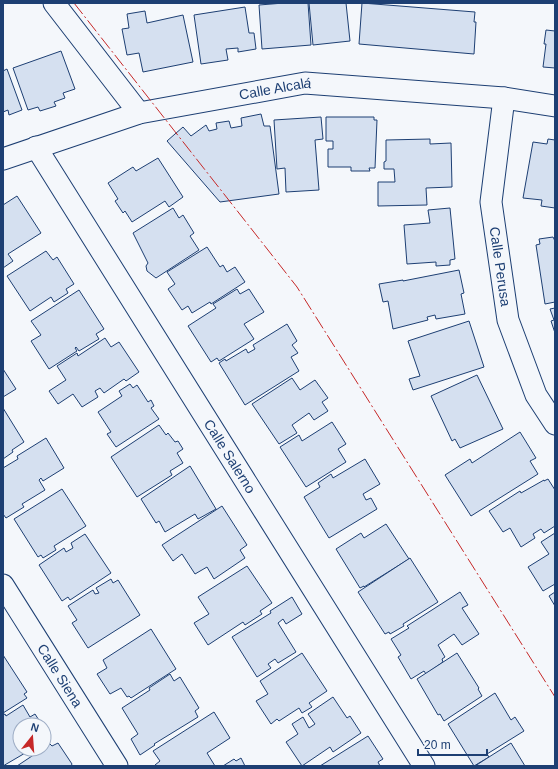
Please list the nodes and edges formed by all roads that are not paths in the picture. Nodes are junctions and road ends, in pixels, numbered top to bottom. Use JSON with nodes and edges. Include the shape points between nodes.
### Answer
{"nodes":[{"id":1,"x":54,"y":3,"type":"edge"},
{"id":2,"x":504,"y":98,"type":"junction"},
{"id":3,"x":555,"y":106,"type":"edge"},
{"id":4,"x":139,"y":113,"type":"junction"},
{"id":5,"x":36,"y":147,"type":"junction"},
{"id":6,"x":3,"y":159,"type":"edge"},
{"id":7,"x":555,"y":424,"type":"edge"},
{"id":8,"x":3,"y":585,"type":"edge"},
{"id":9,"x":117,"y":766,"type":"edge"},
{"id":10,"x":424,"y":766,"type":"edge"}],
"edges":[{"from":1,"to":4,"type":"street"},
{"from":2,"to":3,"type":"street","name":"Calle Alcalá"},
{"from":2,"to":4,"type":"street","name":"Calle Alcalá","via":[[305,83]]},
{"from":2,"to":7,"type":"street","name":"Calle Perusa","via":[[491,202],[508,320],[536,394]]},
{"from":4,"to":5,"type":"street","name":"Calle Alcalá"},
{"from":5,"to":6,"type":"street","name":"Calle Alcalá"},
{"from":5,"to":10,"type":"street","name":"Calle Salerno"},
{"from":8,"to":9,"type":"street","name":"Calle Siena"}]}
